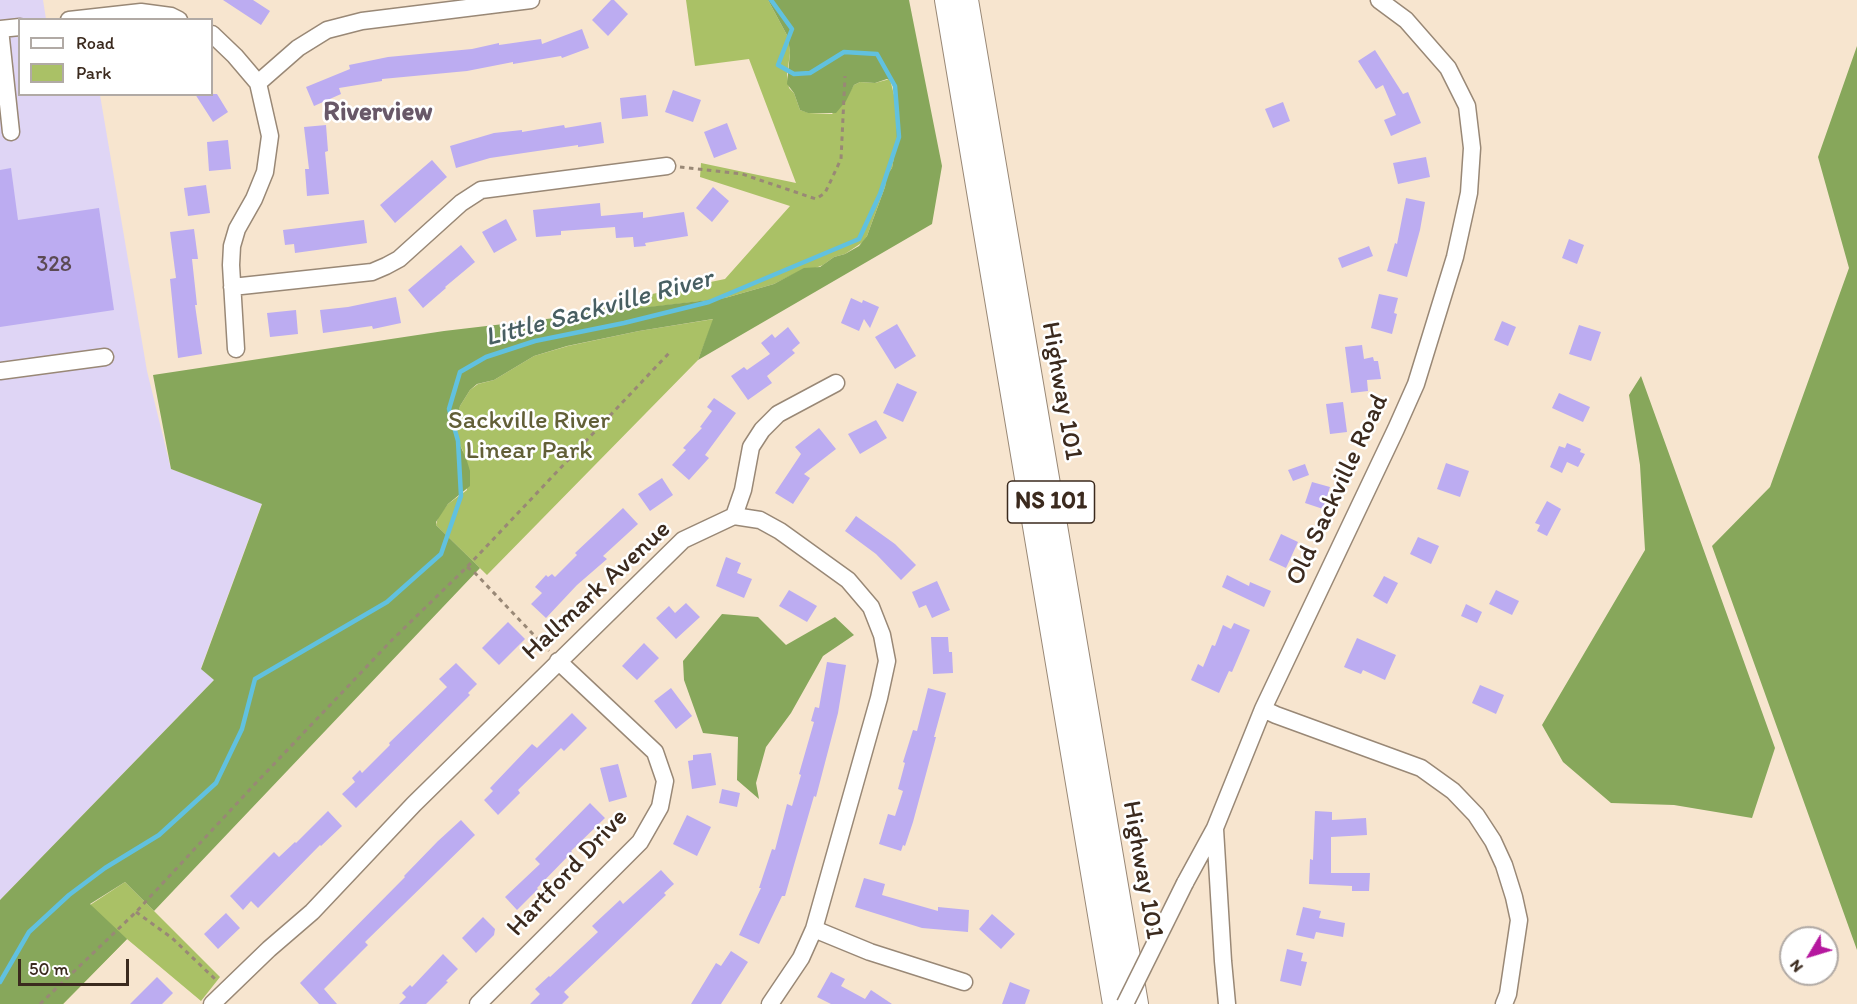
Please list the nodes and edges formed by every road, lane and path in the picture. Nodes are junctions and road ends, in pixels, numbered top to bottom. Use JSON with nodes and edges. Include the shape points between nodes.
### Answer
{"nodes":[{"id":1,"x":531,"y":0,"type":"edge"},
{"id":2,"x":947,"y":0,"type":"edge"},
{"id":3,"x":966,"y":0,"type":"edge"},
{"id":4,"x":1379,"y":0,"type":"edge"},
{"id":5,"x":110,"y":8,"type":"edge"},
{"id":6,"x":76,"y":18,"type":"edge"},
{"id":7,"x":175,"y":18,"type":"edge"},
{"id":8,"x":18,"y":27,"type":"edge"},
{"id":9,"x":0,"y":29,"type":"edge"},
{"id":10,"x":213,"y":35,"type":"edge"},
{"id":11,"x":845,"y":76,"type":"dead end"},
{"id":12,"x":258,"y":83,"type":"junction"},
{"id":13,"x":11,"y":132,"type":"dead end"},
{"id":14,"x":666,"y":166,"type":"joint"},
{"id":15,"x":232,"y":287,"type":"junction"},
{"id":16,"x":236,"y":350,"type":"dead end"},
{"id":17,"x":670,"y":352,"type":"dead end"},
{"id":18,"x":105,"y":357,"type":"dead end"},
{"id":19,"x":0,"y":371,"type":"edge"},
{"id":20,"x":836,"y":383,"type":"dead end"},
{"id":21,"x":734,"y":516,"type":"junction"},
{"id":22,"x":467,"y":567,"type":"junction"},
{"id":23,"x":558,"y":662,"type":"junction"},
{"id":24,"x":1263,"y":709,"type":"junction"},
{"id":25,"x":1215,"y":828,"type":"junction"},
{"id":26,"x":136,"y":912,"type":"junction"},
{"id":27,"x":814,"y":929,"type":"junction"},
{"id":28,"x":964,"y":982,"type":"dead end"},
{"id":29,"x":227,"y":991,"type":"junction"},
{"id":30,"x":40,"y":1004,"type":"edge"},
{"id":31,"x":212,"y":1004,"type":"edge"},
{"id":32,"x":478,"y":1004,"type":"edge"},
{"id":33,"x":770,"y":1004,"type":"edge"},
{"id":34,"x":1115,"y":1004,"type":"edge"},
{"id":35,"x":1125,"y":1004,"type":"edge"},
{"id":36,"x":1136,"y":1004,"type":"edge"},
{"id":37,"x":1227,"y":1004,"type":"edge"},
{"id":38,"x":1504,"y":1004,"type":"edge"}],
"edges":[{"from":1,"to":12,"type":"street","via":[[362,21],[327,30],[298,48]]},
{"from":2,"to":34,"type":"highway","name":"Highway 101","number":"NS 101"},
{"from":3,"to":36,"type":"highway","name":"Highway 101","number":"NS 101"},
{"from":4,"to":24,"type":"street","name":"Old Sackville Road","via":[[1406,20],[1448,68],[1467,106],[1472,148],[1469,193],[1455,257],[1416,384]]},
{"from":5,"to":6,"type":"street"},
{"from":5,"to":7,"type":"street"},
{"from":8,"to":9,"type":"street"},
{"from":9,"to":13,"type":"street"},
{"from":10,"to":12,"type":"street"},
{"from":11,"to":14,"type":"path","via":[[841,159],[825,193],[816,199],[742,174]]},
{"from":12,"to":15,"type":"street","via":[[270,136],[266,172],[237,229],[232,246]]},
{"from":14,"to":15,"type":"street","via":[[482,190],[461,203],[399,259],[372,272]]},
{"from":15,"to":16,"type":"street"},
{"from":17,"to":22,"type":"path"},
{"from":18,"to":19,"type":"street"},
{"from":20,"to":21,"type":"street","via":[[778,414],[762,430],[751,447]]},
{"from":21,"to":23,"type":"street","name":"Hallmark Avenue","via":[[683,540]]},
{"from":21,"to":27,"type":"street","via":[[760,520],[780,531],[848,580],[872,607],[882,635],[886,661],[879,698]]},
{"from":22,"to":23,"type":"path"},
{"from":22,"to":26,"type":"path","via":[[384,648]]},
{"from":23,"to":29,"type":"street","name":"Hallmark Avenue","via":[[414,804],[312,912]]},
{"from":23,"to":32,"type":"street","name":"Hartford Drive","via":[[655,752],[665,781],[660,807],[640,842]]},
{"from":24,"to":25,"type":"street","name":"Old Sackville Road"},
{"from":24,"to":38,"type":"street","via":[[1420,768],[1453,791],[1476,815],[1504,865],[1519,920]]},
{"from":25,"to":35,"type":"street","name":"Old Sackville Road","bridge":true},
{"from":25,"to":37,"type":"street"},
{"from":26,"to":29,"type":"path","via":[[172,938]]},
{"from":26,"to":30,"type":"path"},
{"from":27,"to":28,"type":"street","via":[[870,952]]},
{"from":27,"to":33,"type":"street","via":[[801,958]]},
{"from":29,"to":31,"type":"street","name":"Hallmark Avenue"}]}
